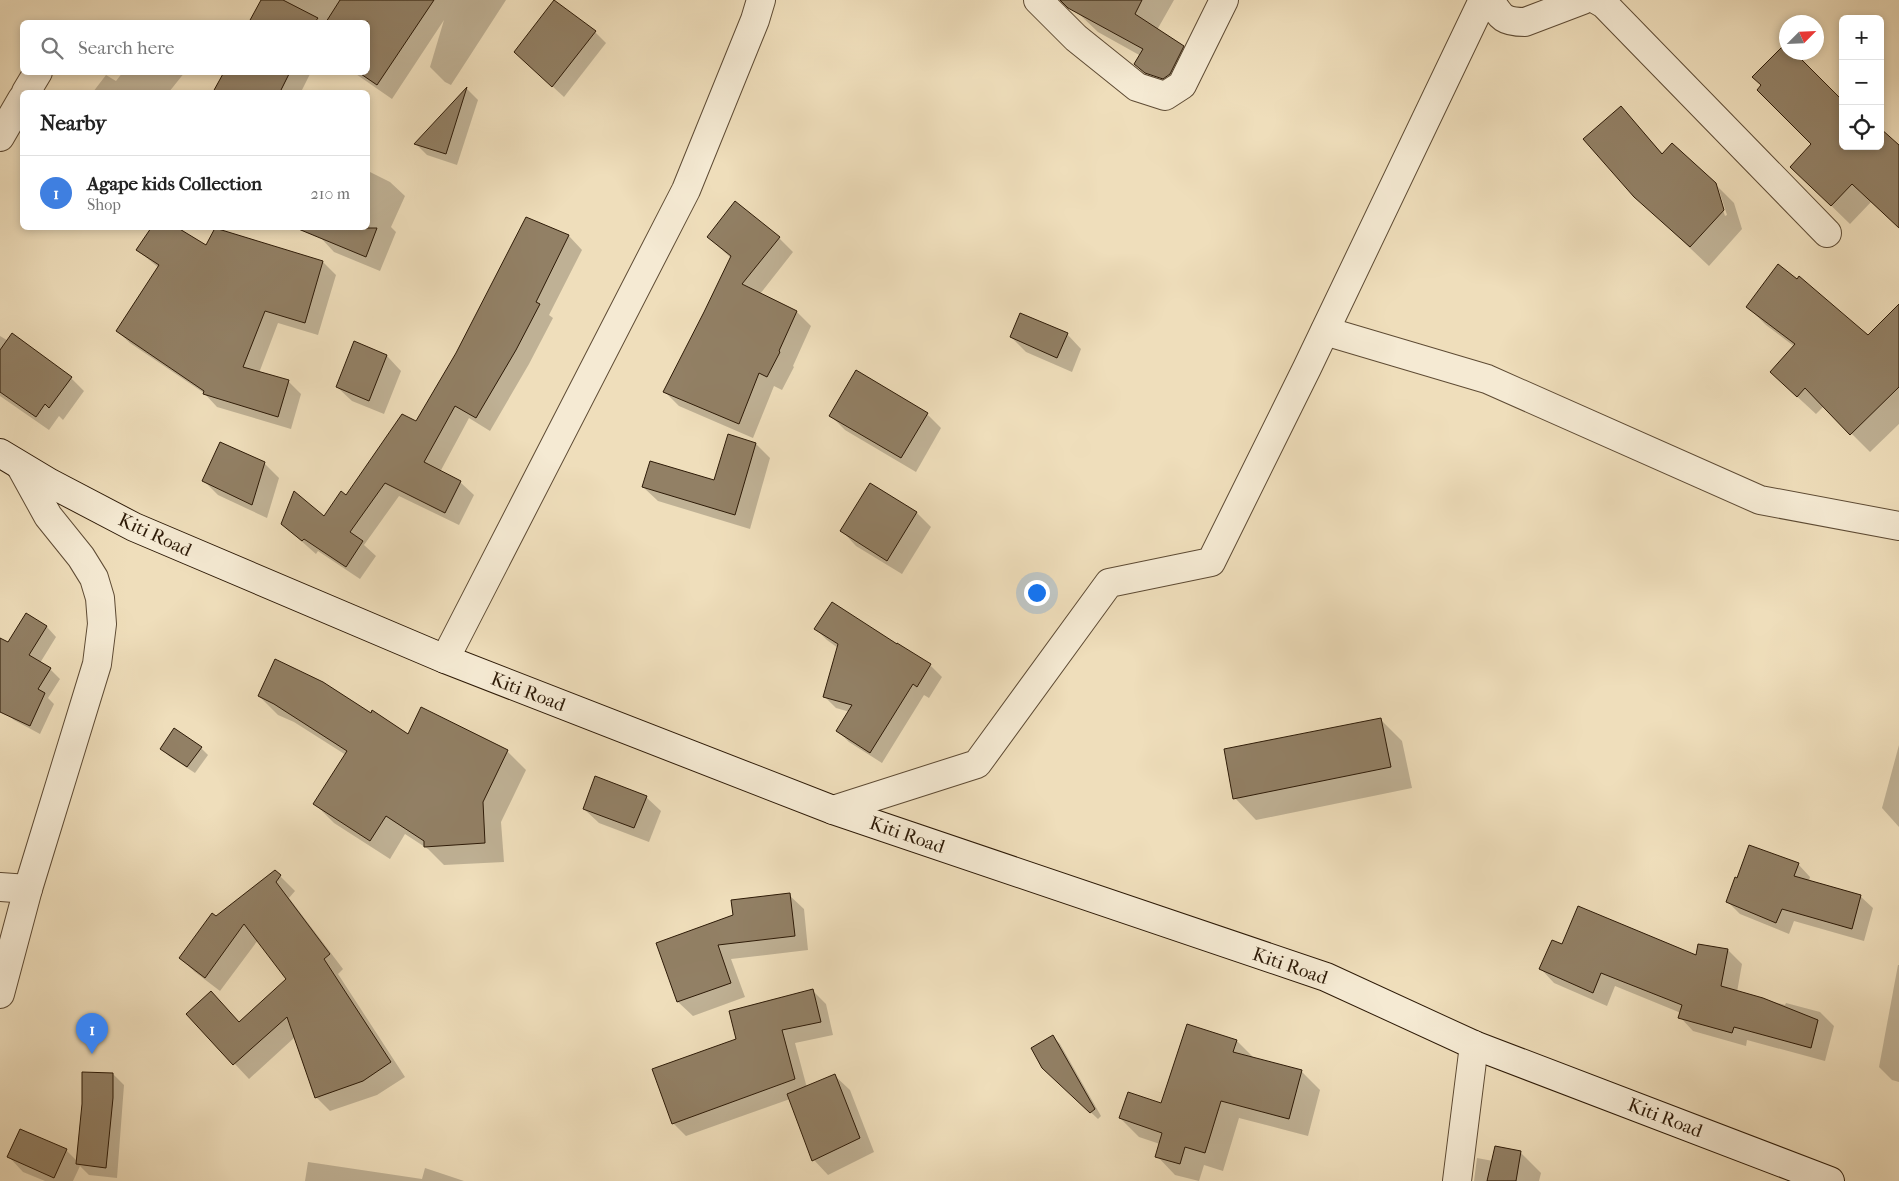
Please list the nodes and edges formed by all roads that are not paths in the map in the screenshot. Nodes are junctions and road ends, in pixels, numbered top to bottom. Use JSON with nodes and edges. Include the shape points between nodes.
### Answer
{"nodes":[{"id":1,"x":762,"y":0,"type":"edge"},
{"id":2,"x":1038,"y":0,"type":"edge"},
{"id":3,"x":1224,"y":0,"type":"edge"},
{"id":4,"x":1483,"y":0,"type":"edge"},
{"id":5,"x":1490,"y":0,"type":"edge"},
{"id":6,"x":1583,"y":0,"type":"edge"},
{"id":7,"x":1597,"y":0,"type":"edge"},
{"id":8,"x":36,"y":75,"type":"edge"},
{"id":9,"x":27,"y":90,"type":"edge"},
{"id":10,"x":20,"y":102,"type":"edge"},
{"id":11,"x":0,"y":137,"type":"edge"},
{"id":12,"x":1827,"y":233,"type":"dead end"},
{"id":13,"x":1325,"y":331,"type":"junction"},
{"id":14,"x":11,"y":460,"type":"edge"},
{"id":15,"x":1899,"y":526,"type":"edge"},
{"id":16,"x":445,"y":660,"type":"junction"},
{"id":17,"x":833,"y":810,"type":"junction"},
{"id":18,"x":0,"y":887,"type":"edge"},
{"id":19,"x":28,"y":889,"type":"junction"},
{"id":20,"x":0,"y":994,"type":"edge"},
{"id":21,"x":1474,"y":1046,"type":"junction"},
{"id":22,"x":1457,"y":1181,"type":"edge"},
{"id":23,"x":1830,"y":1181,"type":"edge"}],
"edges":[{"from":1,"to":16,"type":"street","via":[[686,190]]},
{"from":2,"to":3,"type":"street","via":[[1076,38],[1137,87],[1165,96],[1182,85]]},
{"from":4,"to":13,"type":"street"},
{"from":5,"to":6,"type":"street","via":[[1500,15],[1517,22],[1525,22]]},
{"from":7,"to":12,"type":"street"},
{"from":8,"to":9,"type":"street"},
{"from":10,"to":11,"type":"street"},
{"from":13,"to":15,"type":"street","via":[[1487,379],[1760,500]]},
{"from":13,"to":17,"type":"street","via":[[1211,562],[1109,583],[977,764]]},
{"from":14,"to":16,"type":"street","name":"Kiti Road","via":[[134,527]]},
{"from":14,"to":19,"type":"street","via":[[94,578],[102,624],[97,664]]},
{"from":16,"to":17,"type":"street","name":"Kiti Road"},
{"from":17,"to":21,"type":"street","name":"Kiti Road","via":[[1326,977]]},
{"from":18,"to":19,"type":"street"},
{"from":19,"to":20,"type":"street"},
{"from":21,"to":22,"type":"street"},
{"from":21,"to":23,"type":"street","name":"Kiti Road"}]}
